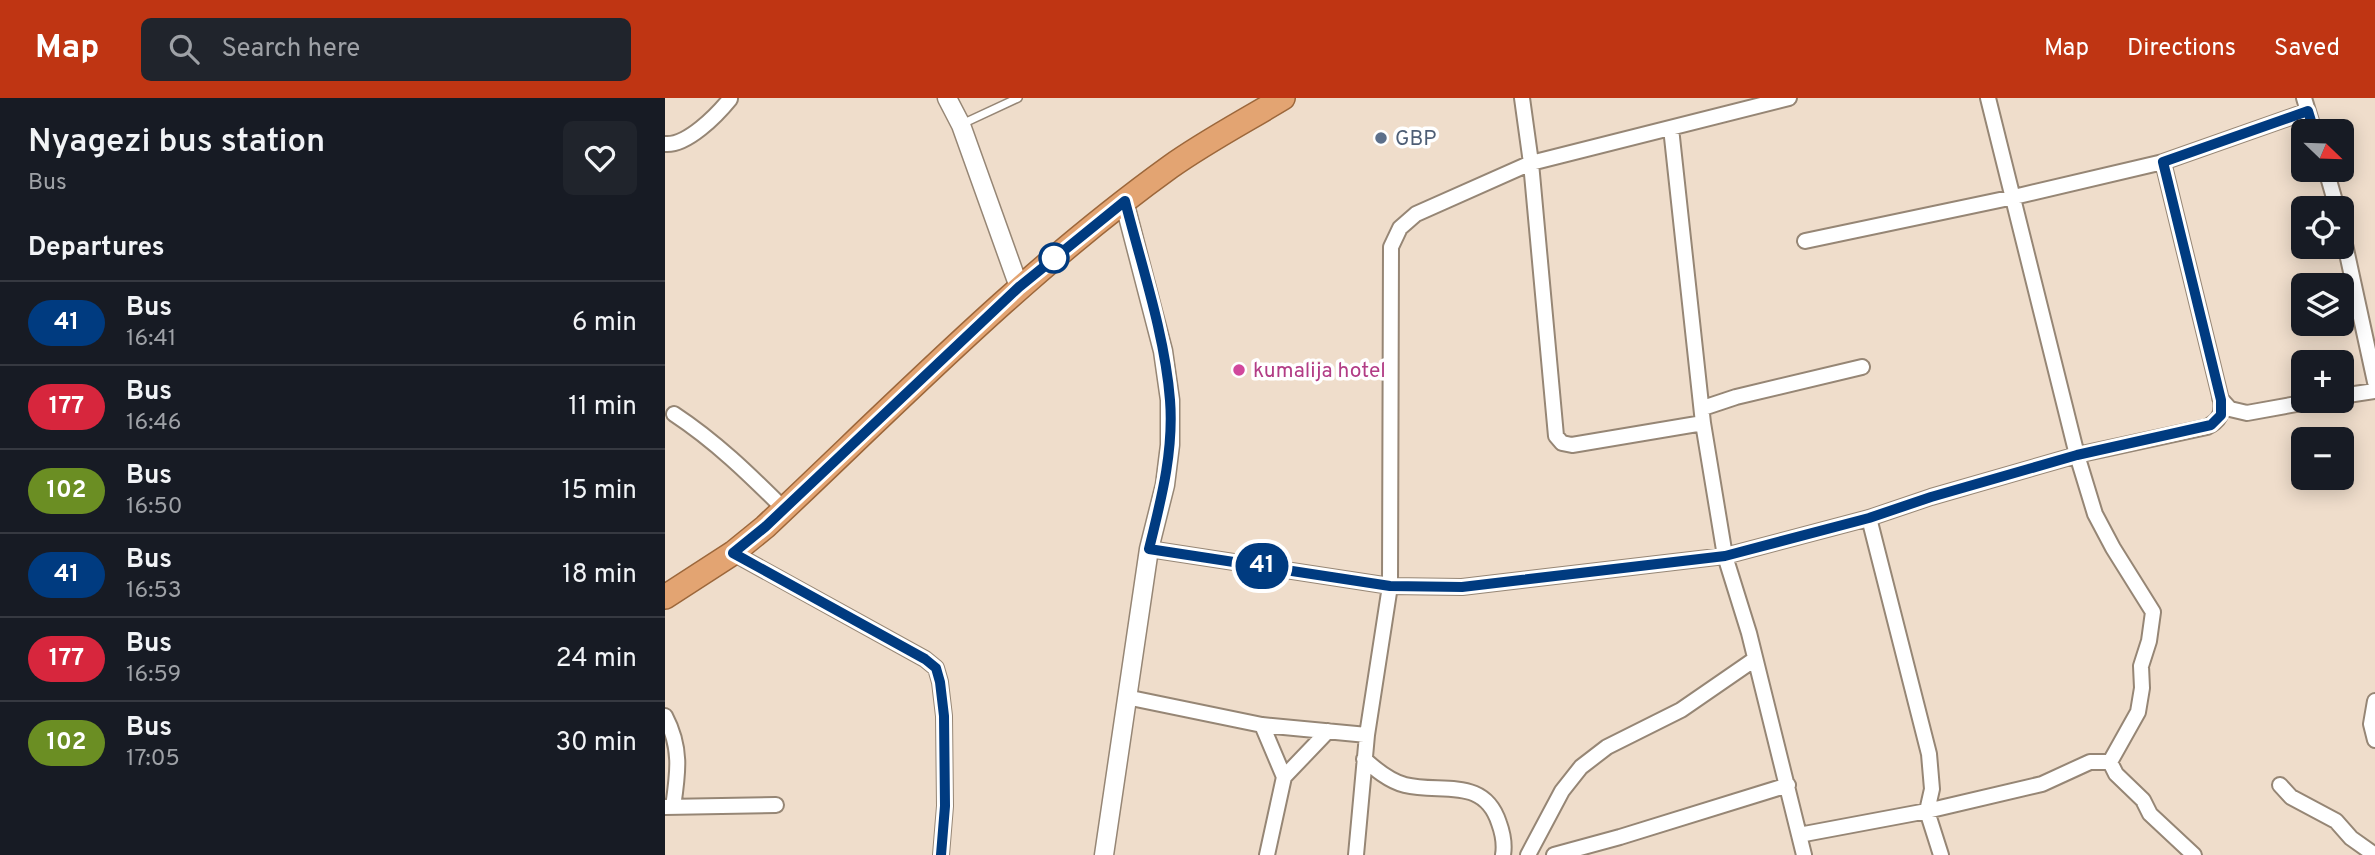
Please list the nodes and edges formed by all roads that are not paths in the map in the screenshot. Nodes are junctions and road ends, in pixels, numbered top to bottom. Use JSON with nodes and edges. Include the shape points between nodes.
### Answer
{"nodes":[{"id":1,"x":730,"y":98,"type":"edge"},
{"id":2,"x":947,"y":98,"type":"edge"},
{"id":3,"x":1018,"y":98,"type":"edge"},
{"id":4,"x":1283,"y":98,"type":"edge"},
{"id":5,"x":1522,"y":98,"type":"edge"},
{"id":6,"x":1789,"y":98,"type":"edge"},
{"id":7,"x":1988,"y":98,"type":"edge"},
{"id":8,"x":2306,"y":105,"type":"edge"},
{"id":9,"x":961,"y":125,"type":"junction"},
{"id":10,"x":1671,"y":128,"type":"junction"},
{"id":11,"x":665,"y":144,"type":"edge"},
{"id":12,"x":2163,"y":162,"type":"junction"},
{"id":13,"x":1531,"y":163,"type":"junction"},
{"id":14,"x":2014,"y":197,"type":"junction"},
{"id":15,"x":1125,"y":201,"type":"junction"},
{"id":16,"x":1805,"y":241,"type":"dead end"},
{"id":17,"x":2348,"y":259,"type":"edge"},
{"id":18,"x":1019,"y":287,"type":"junction"},
{"id":19,"x":1862,"y":367,"type":"dead end"},
{"id":20,"x":2375,"y":382,"type":"edge"},
{"id":21,"x":2375,"y":391,"type":"edge"},
{"id":22,"x":2354,"y":394,"type":"edge"},
{"id":23,"x":2220,"y":398,"type":"junction"},
{"id":24,"x":2291,"y":405,"type":"edge"},
{"id":25,"x":674,"y":414,"type":"dead end"},
{"id":26,"x":1703,"y":415,"type":"junction"},
{"id":27,"x":2077,"y":455,"type":"junction"},
{"id":28,"x":784,"y":509,"type":"junction"},
{"id":29,"x":1869,"y":518,"type":"junction"},
{"id":30,"x":1149,"y":549,"type":"junction"},
{"id":31,"x":733,"y":553,"type":"junction"},
{"id":32,"x":1725,"y":556,"type":"junction"},
{"id":33,"x":1390,"y":586,"type":"junction"},
{"id":34,"x":665,"y":597,"type":"edge"},
{"id":35,"x":1755,"y":659,"type":"junction"},
{"id":36,"x":1125,"y":697,"type":"junction"},
{"id":37,"x":2375,"y":701,"type":"edge"},
{"id":38,"x":665,"y":716,"type":"edge"},
{"id":39,"x":1262,"y":725,"type":"junction"},
{"id":40,"x":1328,"y":731,"type":"junction"},
{"id":41,"x":1367,"y":735,"type":"junction"},
{"id":42,"x":2375,"y":740,"type":"edge"},
{"id":43,"x":1364,"y":758,"type":"junction"},
{"id":44,"x":2110,"y":762,"type":"junction"},
{"id":45,"x":1284,"y":777,"type":"junction"},
{"id":46,"x":1788,"y":785,"type":"junction"},
{"id":47,"x":2280,"y":785,"type":"dead end"},
{"id":48,"x":776,"y":805,"type":"dead end"},
{"id":49,"x":669,"y":807,"type":"edge"},
{"id":50,"x":1927,"y":811,"type":"junction"},
{"id":51,"x":1799,"y":835,"type":"junction"},
{"id":52,"x":941,"y":855,"type":"edge"},
{"id":53,"x":1104,"y":855,"type":"edge"},
{"id":54,"x":1268,"y":855,"type":"edge"},
{"id":55,"x":1356,"y":855,"type":"edge"},
{"id":56,"x":1503,"y":855,"type":"edge"},
{"id":57,"x":1528,"y":855,"type":"edge"},
{"id":58,"x":1553,"y":855,"type":"edge"},
{"id":59,"x":1804,"y":855,"type":"edge"},
{"id":60,"x":1941,"y":855,"type":"edge"},
{"id":61,"x":2194,"y":855,"type":"edge"},
{"id":62,"x":2375,"y":855,"type":"edge"}],
"edges":[{"from":1,"to":11,"type":"street","via":[[690,135],[673,145]]},
{"from":2,"to":9,"type":"street"},
{"from":3,"to":9,"type":"lane"},
{"from":4,"to":15,"type":"highway","via":[[1172,165]]},
{"from":5,"to":13,"type":"street"},
{"from":6,"to":10,"type":"street"},
{"from":7,"to":14,"type":"street"},
{"from":8,"to":12,"type":"street"},
{"from":9,"to":18,"type":"street"},
{"from":10,"to":13,"type":"street"},
{"from":10,"to":26,"type":"street"},
{"from":12,"to":14,"type":"street"},
{"from":12,"to":23,"type":"street"},
{"from":13,"to":26,"type":"street","via":[[1556,436],[1572,445]]},
{"from":13,"to":33,"type":"street","via":[[1416,214],[1400,228],[1391,247]]},
{"from":14,"to":16,"type":"street"},
{"from":14,"to":27,"type":"street"},
{"from":15,"to":18,"type":"highway"},
{"from":15,"to":30,"type":"street","via":[[1163,351],[1170,400],[1165,485]]},
{"from":17,"to":20,"type":"street"},
{"from":18,"to":28,"type":"highway"},
{"from":19,"to":26,"type":"street","via":[[1736,397]]},
{"from":21,"to":22,"type":"street"},
{"from":23,"to":24,"type":"street","via":[[2230,409],[2247,413]]},
{"from":23,"to":27,"type":"street","via":[[2221,415],[2207,427]]},
{"from":25,"to":28,"type":"street","via":[[705,434]]},
{"from":26,"to":32,"type":"street"},
{"from":27,"to":29,"type":"street"},
{"from":27,"to":44,"type":"street","via":[[2095,514],[2153,612],[2141,666],[2138,712]]},
{"from":28,"to":31,"type":"highway"},
{"from":29,"to":32,"type":"street"},
{"from":29,"to":50,"type":"street","via":[[1929,754],[1932,789]]},
{"from":30,"to":33,"type":"street"},
{"from":30,"to":36,"type":"street"},
{"from":31,"to":34,"type":"highway"},
{"from":31,"to":52,"type":"street","via":[[936,668],[944,716]]},
{"from":32,"to":33,"type":"street","via":[[1462,587]]},
{"from":32,"to":35,"type":"street"},
{"from":33,"to":41,"type":"street"},
{"from":35,"to":46,"type":"street"},
{"from":35,"to":57,"type":"street","via":[[1681,710],[1607,747],[1581,767],[1562,791]]},
{"from":36,"to":39,"type":"street"},
{"from":36,"to":53,"type":"street"},
{"from":37,"to":42,"type":"street","via":[[2371,724]]},
{"from":38,"to":49,"type":"street","via":[[677,744],[678,775]]},
{"from":39,"to":40,"type":"street"},
{"from":39,"to":45,"type":"street"},
{"from":40,"to":41,"type":"street"},
{"from":40,"to":45,"type":"street"},
{"from":41,"to":43,"type":"street"},
{"from":43,"to":55,"type":"street"},
{"from":43,"to":56,"type":"street","via":[[1403,785],[1458,789],[1479,796],[1497,815],[1505,844]]},
{"from":44,"to":50,"type":"street","via":[[2090,762],[2042,784]]},
{"from":44,"to":61,"type":"street","via":[[2150,814]]},
{"from":45,"to":54,"type":"street"},
{"from":46,"to":51,"type":"street"},
{"from":46,"to":58,"type":"street"},
{"from":47,"to":62,"type":"street","via":[[2291,797],[2336,821]]},
{"from":48,"to":49,"type":"street"},
{"from":50,"to":51,"type":"street"},
{"from":50,"to":60,"type":"street"},
{"from":51,"to":59,"type":"street"}]}
